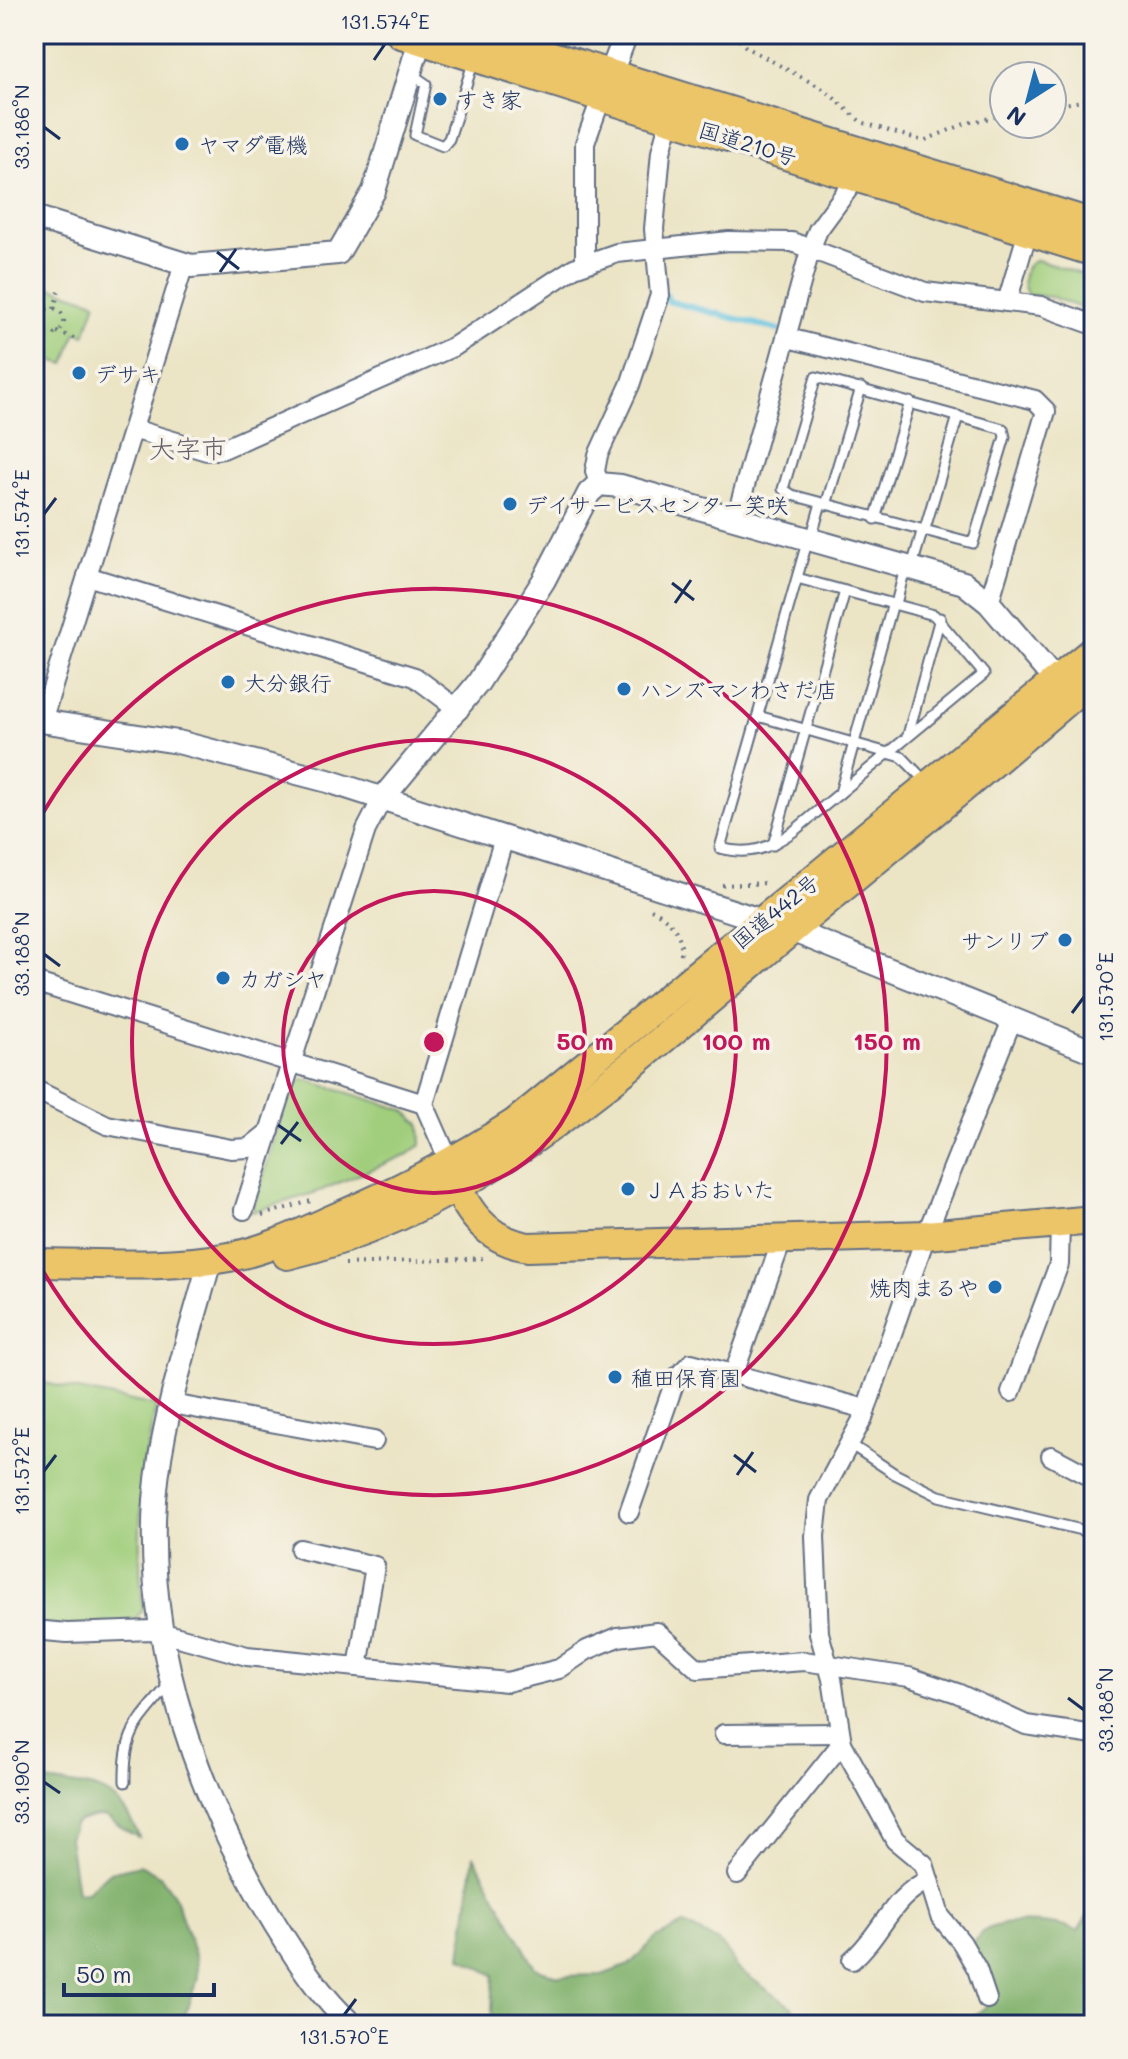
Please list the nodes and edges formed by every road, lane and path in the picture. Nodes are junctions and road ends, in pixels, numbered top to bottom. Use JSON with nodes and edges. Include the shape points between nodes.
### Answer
{"nodes":[{"id":1,"x":626,"y":34,"type":"edge"},
{"id":2,"x":733,"y":34,"type":"edge"},
{"id":3,"x":411,"y":37,"type":"edge"},
{"id":4,"x":478,"y":46,"type":"edge"},
{"id":5,"x":410,"y":73,"type":"junction"},
{"id":6,"x":607,"y":86,"type":"junction"},
{"id":7,"x":1094,"y":99,"type":"edge"},
{"id":8,"x":1068,"y":103,"type":"edge"},
{"id":9,"x":670,"y":118,"type":"junction"},
{"id":10,"x":988,"y":118,"type":"edge"},
{"id":11,"x":857,"y":177,"type":"junction"},
{"id":12,"x":34,"y":217,"type":"edge"},
{"id":13,"x":1094,"y":224,"type":"edge"},
{"id":14,"x":1028,"y":231,"type":"junction"},
{"id":15,"x":811,"y":247,"type":"junction"},
{"id":16,"x":655,"y":249,"type":"junction"},
{"id":17,"x":1094,"y":252,"type":"edge"},
{"id":18,"x":585,"y":262,"type":"junction"},
{"id":19,"x":184,"y":264,"type":"junction"},
{"id":20,"x":59,"y":290,"type":"dead end"},
{"id":21,"x":1007,"y":302,"type":"junction"},
{"id":22,"x":54,"y":309,"type":"junction"},
{"id":23,"x":37,"y":314,"type":"edge"},
{"id":24,"x":1094,"y":325,"type":"edge"},
{"id":25,"x":43,"y":331,"type":"junction"},
{"id":26,"x":57,"y":332,"type":"junction"},
{"id":27,"x":74,"y":338,"type":"dead end"},
{"id":28,"x":788,"y":338,"type":"junction"},
{"id":29,"x":36,"y":355,"type":"edge"},
{"id":30,"x":861,"y":388,"type":"junction"},
{"id":31,"x":910,"y":402,"type":"junction"},
{"id":32,"x":958,"y":416,"type":"junction"},
{"id":33,"x":133,"y":429,"type":"junction"},
{"id":34,"x":599,"y":484,"type":"junction"},
{"id":35,"x":824,"y":504,"type":"junction"},
{"id":36,"x":736,"y":518,"type":"junction"},
{"id":37,"x":875,"y":519,"type":"junction"},
{"id":38,"x":923,"y":532,"type":"junction"},
{"id":39,"x":810,"y":538,"type":"junction"},
{"id":40,"x":909,"y":565,"type":"junction"},
{"id":41,"x":87,"y":576,"type":"junction"},
{"id":42,"x":797,"y":578,"type":"junction"},
{"id":43,"x":845,"y":591,"type":"junction"},
{"id":44,"x":989,"y":603,"type":"junction"},
{"id":45,"x":894,"y":604,"type":"junction"},
{"id":46,"x":940,"y":618,"type":"junction"},
{"id":47,"x":1094,"y":650,"type":"edge"},
{"id":48,"x":1094,"y":677,"type":"edge"},
{"id":49,"x":1063,"y":690,"type":"junction"},
{"id":50,"x":459,"y":710,"type":"junction"},
{"id":51,"x":758,"y":716,"type":"junction"},
{"id":52,"x":38,"y":720,"type":"edge"},
{"id":53,"x":806,"y":729,"type":"junction"},
{"id":54,"x":908,"y":735,"type":"junction"},
{"id":55,"x":854,"y":744,"type":"junction"},
{"id":56,"x":888,"y":753,"type":"junction"},
{"id":57,"x":930,"y":785,"type":"junction"},
{"id":58,"x":840,"y":793,"type":"junction"},
{"id":59,"x":382,"y":799,"type":"junction"},
{"id":60,"x":504,"y":838,"type":"junction"},
{"id":61,"x":773,"y":845,"type":"junction"},
{"id":62,"x":637,"y":904,"type":"dead end"},
{"id":63,"x":763,"y":921,"type":"junction"},
{"id":64,"x":791,"y":930,"type":"junction"},
{"id":65,"x":678,"y":961,"type":"dead end"},
{"id":66,"x":34,"y":982,"type":"edge"},
{"id":67,"x":1012,"y":1020,"type":"junction"},
{"id":68,"x":1094,"y":1052,"type":"edge"},
{"id":69,"x":292,"y":1063,"type":"junction"},
{"id":70,"x":34,"y":1089,"type":"edge"},
{"id":71,"x":424,"y":1104,"type":"junction"},
{"id":72,"x":270,"y":1130,"type":"junction"},
{"id":73,"x":453,"y":1175,"type":"junction"},
{"id":74,"x":244,"y":1210,"type":"dead end"},
{"id":75,"x":1094,"y":1220,"type":"edge"},
{"id":76,"x":1060,"y":1223,"type":"junction"},
{"id":77,"x":926,"y":1235,"type":"junction"},
{"id":78,"x":782,"y":1240,"type":"junction"},
{"id":79,"x":483,"y":1250,"type":"dead end"},
{"id":80,"x":179,"y":1262,"type":"junction"},
{"id":81,"x":34,"y":1263,"type":"edge"},
{"id":82,"x":209,"y":1264,"type":"junction"},
{"id":83,"x":333,"y":1264,"type":"dead end"},
{"id":84,"x":733,"y":1376,"type":"junction"},
{"id":85,"x":1011,"y":1392,"type":"dead end"},
{"id":86,"x":172,"y":1404,"type":"junction"},
{"id":87,"x":866,"y":1409,"type":"junction"},
{"id":88,"x":374,"y":1441,"type":"dead end"},
{"id":89,"x":850,"y":1444,"type":"junction"},
{"id":90,"x":1051,"y":1456,"type":"dead end"},
{"id":91,"x":1094,"y":1479,"type":"edge"},
{"id":92,"x":629,"y":1512,"type":"dead end"},
{"id":93,"x":1094,"y":1533,"type":"edge"},
{"id":94,"x":300,"y":1549,"type":"dead end"},
{"id":95,"x":34,"y":1630,"type":"edge"},
{"id":96,"x":163,"y":1631,"type":"junction"},
{"id":97,"x":828,"y":1664,"type":"junction"},
{"id":98,"x":358,"y":1667,"type":"junction"},
{"id":99,"x":172,"y":1680,"type":"junction"},
{"id":100,"x":724,"y":1734,"type":"dead end"},
{"id":101,"x":1094,"y":1735,"type":"edge"},
{"id":102,"x":841,"y":1738,"type":"junction"},
{"id":103,"x":125,"y":1782,"type":"dead end"},
{"id":104,"x":737,"y":1874,"type":"dead end"},
{"id":105,"x":929,"y":1880,"type":"junction"},
{"id":106,"x":852,"y":1960,"type":"dead end"},
{"id":107,"x":987,"y":1999,"type":"dead end"},
{"id":108,"x":352,"y":2025,"type":"edge"}],
"edges":[{"from":1,"to":6,"type":"street"},
{"from":2,"to":10,"type":"path","via":[[746,47],[825,90],[861,122],[923,141]]},
{"from":3,"to":4,"type":"highway","name":"国道210号"},
{"from":3,"to":5,"type":"street"},
{"from":4,"to":5,"type":"lane","via":[[443,146],[415,135],[426,84]]},
{"from":4,"to":6,"type":"highway","name":"国道210号"},
{"from":5,"to":19,"type":"street","via":[[374,191],[342,251]]},
{"from":6,"to":9,"type":"highway","name":"国道210号"},
{"from":6,"to":13,"type":"highway","name":"国道210号"},
{"from":6,"to":18,"type":"street","via":[[585,143]]},
{"from":7,"to":8,"type":"path"},
{"from":9,"to":11,"type":"highway","name":"国道210号"},
{"from":9,"to":16,"type":"street","via":[[661,152]]},
{"from":11,"to":14,"type":"highway","name":"国道210号"},
{"from":11,"to":15,"type":"street"},
{"from":12,"to":19,"type":"street"},
{"from":14,"to":17,"type":"highway","name":"国道210号"},
{"from":14,"to":21,"type":"street"},
{"from":15,"to":16,"type":"street","via":[[758,239]]},
{"from":15,"to":21,"type":"street","via":[[925,292]]},
{"from":15,"to":28,"type":"street"},
{"from":16,"to":18,"type":"street"},
{"from":16,"to":34,"type":"street","via":[[660,295],[630,385],[598,455]]},
{"from":18,"to":33,"type":"street","via":[[455,346],[223,449],[207,451]]},
{"from":19,"to":33,"type":"street"},
{"from":20,"to":22,"type":"path"},
{"from":21,"to":24,"type":"street","via":[[1065,312]]},
{"from":22,"to":23,"type":"path"},
{"from":22,"to":26,"type":"path","via":[[63,319]]},
{"from":23,"to":25,"type":"path"},
{"from":25,"to":26,"type":"path"},
{"from":25,"to":29,"type":"path"},
{"from":26,"to":27,"type":"path"},
{"from":28,"to":36,"type":"street"},
{"from":28,"to":44,"type":"street","via":[[1035,400],[1046,411]]},
{"from":30,"to":31,"type":"lane"},
{"from":30,"to":35,"type":"lane"},
{"from":30,"to":35,"type":"lane","via":[[821,377],[812,383],[783,489]]},
{"from":31,"to":32,"type":"lane"},
{"from":31,"to":37,"type":"lane"},
{"from":32,"to":38,"type":"lane"},
{"from":32,"to":38,"type":"lane","via":[[1005,433],[977,535],[969,544]]},
{"from":33,"to":41,"type":"street"},
{"from":34,"to":36,"type":"street"},
{"from":34,"to":50,"type":"street"},
{"from":35,"to":37,"type":"lane"},
{"from":35,"to":39,"type":"lane"},
{"from":36,"to":39,"type":"street"},
{"from":37,"to":38,"type":"lane"},
{"from":38,"to":40,"type":"lane"},
{"from":39,"to":40,"type":"street"},
{"from":39,"to":42,"type":"lane"},
{"from":40,"to":44,"type":"street","via":[[964,583]]},
{"from":40,"to":45,"type":"lane"},
{"from":41,"to":50,"type":"street","via":[[415,677]]},
{"from":41,"to":52,"type":"street"},
{"from":42,"to":43,"type":"lane"},
{"from":42,"to":51,"type":"lane"},
{"from":43,"to":45,"type":"lane"},
{"from":43,"to":53,"type":"lane"},
{"from":44,"to":49,"type":"street"},
{"from":45,"to":46,"type":"lane"},
{"from":45,"to":55,"type":"lane"},
{"from":46,"to":54,"type":"lane"},
{"from":46,"to":54,"type":"lane","via":[[984,674]]},
{"from":47,"to":49,"type":"highway","name":"国道442号"},
{"from":48,"to":49,"type":"highway","name":"国道442号"},
{"from":49,"to":57,"type":"highway","name":"国道442号"},
{"from":49,"to":64,"type":"highway","name":"国道442号"},
{"from":50,"to":59,"type":"street"},
{"from":51,"to":53,"type":"lane"},
{"from":51,"to":61,"type":"lane","via":[[720,848],[751,853]]},
{"from":52,"to":59,"type":"street","via":[[209,749]]},
{"from":53,"to":55,"type":"lane"},
{"from":53,"to":61,"type":"lane"},
{"from":54,"to":56,"type":"lane"},
{"from":55,"to":56,"type":"lane"},
{"from":55,"to":58,"type":"lane"},
{"from":56,"to":57,"type":"lane","via":[[909,761]]},
{"from":56,"to":58,"type":"lane"},
{"from":57,"to":63,"type":"highway","name":"国道442号"},
{"from":58,"to":61,"type":"lane"},
{"from":59,"to":60,"type":"street"},
{"from":59,"to":69,"type":"street","via":[[366,830]]},
{"from":60,"to":63,"type":"street"},
{"from":60,"to":71,"type":"street"},
{"from":62,"to":65,"type":"path","via":[[672,923],[682,954]]},
{"from":63,"to":64,"type":"street"},
{"from":63,"to":73,"type":"highway","name":"国道442号"},
{"from":64,"to":67,"type":"street"},
{"from":64,"to":73,"type":"highway","name":"国道442号","via":[[593,1094],[518,1149]]},
{"from":66,"to":69,"type":"street"},
{"from":67,"to":68,"type":"street"},
{"from":67,"to":77,"type":"street"},
{"from":69,"to":71,"type":"street"},
{"from":69,"to":72,"type":"street"},
{"from":70,"to":72,"type":"street","via":[[107,1125],[231,1149],[249,1148]]},
{"from":71,"to":73,"type":"street"},
{"from":72,"to":74,"type":"street"},
{"from":73,"to":78,"type":"highway","via":[[487,1231],[528,1247]]},
{"from":73,"to":80,"type":"highway","name":"国道442号","via":[[277,1243],[231,1257]]},
{"from":73,"to":82,"type":"highway","name":"国道442号","via":[[331,1243],[245,1263]]},
{"from":75,"to":76,"type":"highway"},
{"from":76,"to":77,"type":"highway"},
{"from":76,"to":85,"type":"street","via":[[1059,1264]]},
{"from":77,"to":78,"type":"highway"},
{"from":77,"to":87,"type":"street"},
{"from":78,"to":84,"type":"street"},
{"from":79,"to":83,"type":"path","via":[[491,1258]]},
{"from":80,"to":81,"type":"highway","name":"国道442号"},
{"from":80,"to":82,"type":"highway","name":"国道442号"},
{"from":82,"to":86,"type":"street"},
{"from":84,"to":87,"type":"street"},
{"from":84,"to":92,"type":"street","via":[[691,1363],[680,1372]]},
{"from":86,"to":88,"type":"street"},
{"from":86,"to":96,"type":"street","via":[[154,1515]]},
{"from":87,"to":89,"type":"street"},
{"from":89,"to":93,"type":"lane","via":[[939,1496]]},
{"from":89,"to":97,"type":"street","via":[[824,1488],[816,1517],[819,1633]]},
{"from":90,"to":91,"type":"street"},
{"from":94,"to":98,"type":"street","via":[[375,1566]]},
{"from":95,"to":96,"type":"street"},
{"from":96,"to":98,"type":"street","via":[[247,1656]]},
{"from":96,"to":99,"type":"street"},
{"from":97,"to":98,"type":"street","via":[[698,1669],[665,1636],[647,1631],[604,1642],[546,1675],[507,1682]]},
{"from":97,"to":101,"type":"street","via":[[921,1680],[1026,1725]]},
{"from":97,"to":102,"type":"street"},
{"from":99,"to":103,"type":"lane","via":[[128,1737]]},
{"from":99,"to":108,"type":"street","via":[[203,1784],[243,1869],[303,1969]]},
{"from":100,"to":102,"type":"street"},
{"from":102,"to":104,"type":"street"},
{"from":102,"to":105,"type":"street","via":[[895,1840],[924,1864]]},
{"from":105,"to":106,"type":"street","via":[[904,1894],[869,1946]]},
{"from":105,"to":107,"type":"street","via":[[940,1916],[977,1969]]}]}
